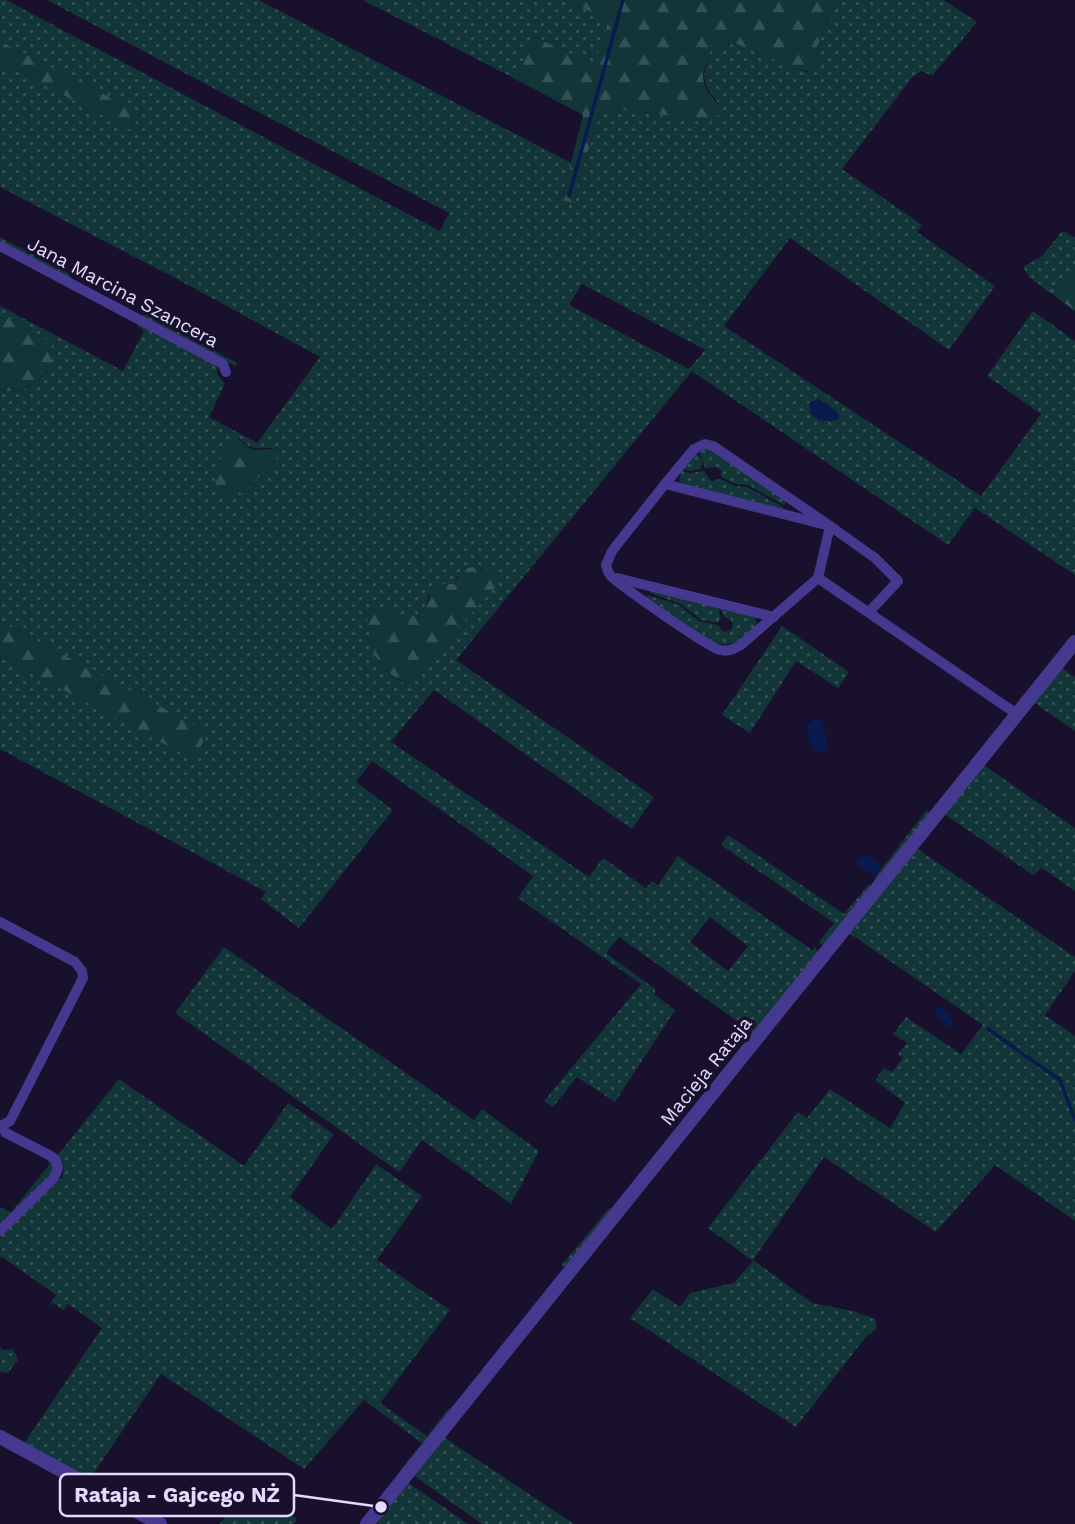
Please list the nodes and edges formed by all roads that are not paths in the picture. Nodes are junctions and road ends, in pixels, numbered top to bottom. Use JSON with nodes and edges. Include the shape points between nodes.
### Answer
{"nodes":[{"id":1,"x":0,"y":246,"type":"edge"},
{"id":2,"x":226,"y":372,"type":"dead end"},
{"id":3,"x":665,"y":484,"type":"junction"},
{"id":4,"x":830,"y":526,"type":"junction"},
{"id":5,"x":612,"y":577,"type":"junction"},
{"id":6,"x":818,"y":578,"type":"junction"},
{"id":7,"x":869,"y":612,"type":"junction"},
{"id":8,"x":774,"y":617,"type":"junction"},
{"id":9,"x":1075,"y":642,"type":"edge"},
{"id":10,"x":1017,"y":714,"type":"junction"},
{"id":11,"x":0,"y":922,"type":"edge"},
{"id":12,"x":1,"y":1126,"type":"edge"},
{"id":13,"x":0,"y":1231,"type":"edge"},
{"id":14,"x":0,"y":1437,"type":"edge"},
{"id":15,"x":160,"y":1524,"type":"edge"},
{"id":16,"x":367,"y":1524,"type":"edge"}],
"edges":[{"from":1,"to":2,"type":"street","name":"Jana Marcina Szancera","via":[[223,364]]},
{"from":3,"to":4,"type":"street"},
{"from":3,"to":4,"type":"street","via":[[696,446],[709,444]]},
{"from":3,"to":5,"type":"street","via":[[610,554],[606,565]]},
{"from":4,"to":6,"type":"street"},
{"from":4,"to":7,"type":"street","via":[[898,581]]},
{"from":5,"to":8,"type":"street"},
{"from":5,"to":8,"type":"street","via":[[721,650],[739,647]]},
{"from":6,"to":7,"type":"street"},
{"from":6,"to":8,"type":"street"},
{"from":7,"to":10,"type":"street"},
{"from":9,"to":10,"type":"street","name":"Macieja Rataja"},
{"from":10,"to":16,"type":"street","name":"Macieja Rataja"},
{"from":11,"to":12,"type":"street","via":[[75,962],[82,971],[81,985],[10,1121]]},
{"from":12,"to":13,"type":"street","via":[[52,1157],[58,1168],[54,1178]]},
{"from":14,"to":15,"type":"street"}]}
